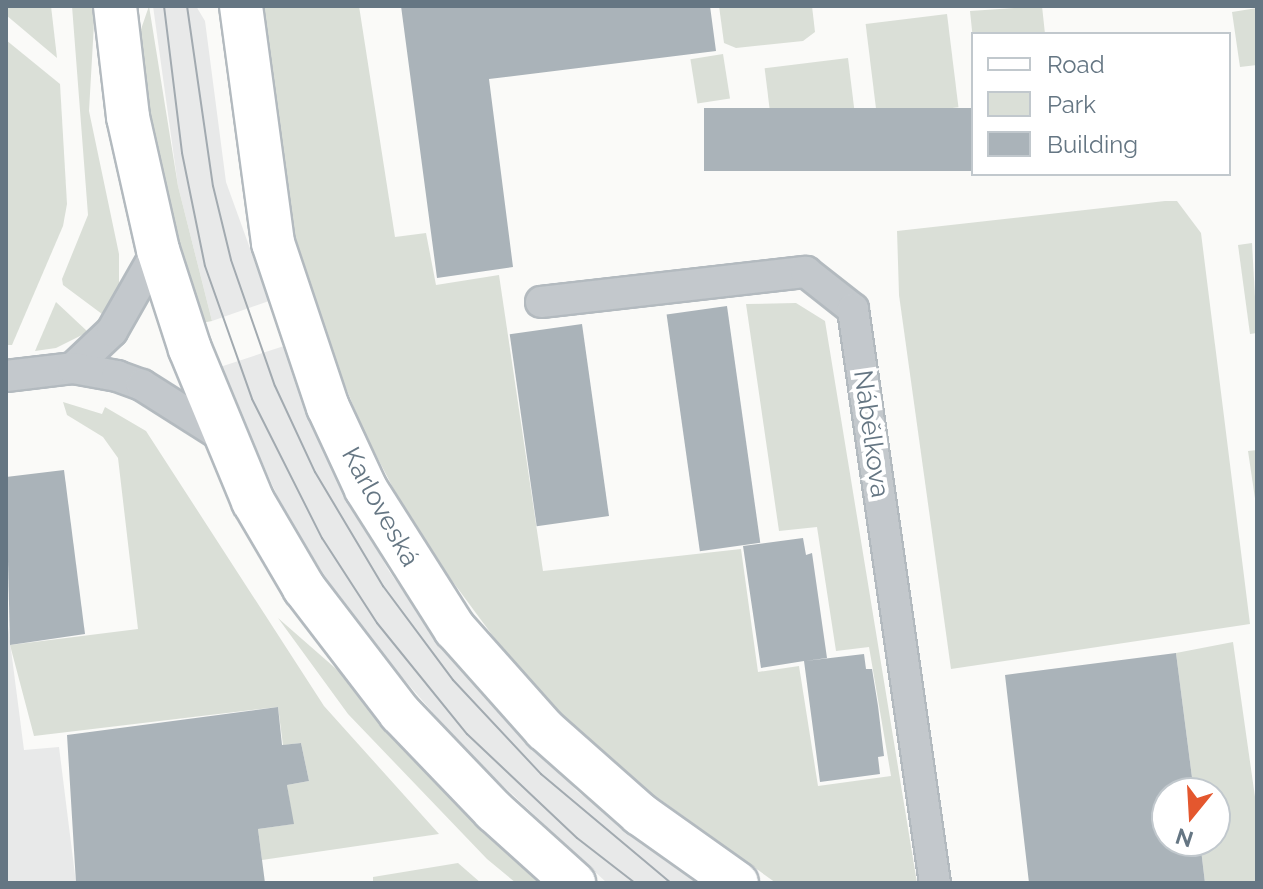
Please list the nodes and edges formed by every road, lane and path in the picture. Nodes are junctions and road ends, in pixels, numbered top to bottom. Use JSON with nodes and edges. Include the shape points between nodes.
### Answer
{"nodes":[{"id":1,"x":115,"y":6,"type":"edge"},
{"id":2,"x":241,"y":6,"type":"edge"},
{"id":3,"x":158,"y":250,"type":"junction"},
{"id":4,"x":541,"y":302,"type":"dead end"},
{"id":5,"x":73,"y":368,"type":"junction"},
{"id":6,"x":6,"y":376,"type":"edge"},
{"id":7,"x":224,"y":437,"type":"junction"},
{"id":8,"x":574,"y":883,"type":"edge"},
{"id":9,"x":737,"y":883,"type":"edge"},
{"id":10,"x":935,"y":883,"type":"edge"}],
"edges":[{"from":1,"to":3,"type":"main road","via":[[128,117]]},
{"from":2,"to":9,"type":"main road","name":"Karloveská","via":[[273,243],[323,394],[366,489],[455,629],[545,730],[640,814]]},
{"from":3,"to":5,"type":"street","via":[[112,331]]},
{"from":3,"to":7,"type":"main road"},
{"from":4,"to":10,"type":"street","name":"Nábělkova","via":[[806,272],[853,309]]},
{"from":5,"to":6,"type":"street"},
{"from":5,"to":7,"type":"street","via":[[142,385]]},
{"from":7,"to":8,"type":"main road","via":[[282,553],[338,635],[438,755]]}]}
